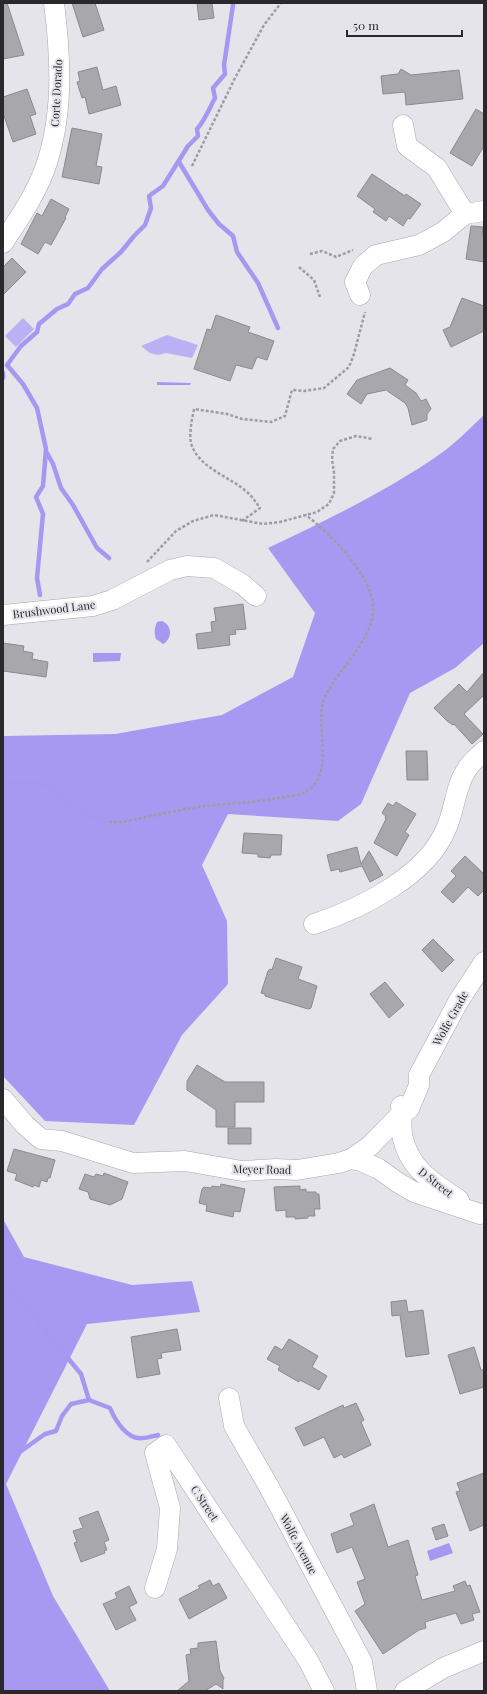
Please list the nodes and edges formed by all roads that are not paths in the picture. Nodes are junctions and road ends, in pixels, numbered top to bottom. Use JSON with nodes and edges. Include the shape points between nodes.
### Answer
{"nodes":[{"id":1,"x":54,"y":3,"type":"edge"},
{"id":2,"x":403,"y":125,"type":"dead end"},
{"id":3,"x":475,"y":212,"type":"edge"},
{"id":4,"x":3,"y":242,"type":"edge"},
{"id":5,"x":363,"y":301,"type":"road end"},
{"id":6,"x":256,"y":596,"type":"dead end"},
{"id":7,"x":3,"y":615,"type":"edge"},
{"id":8,"x":484,"y":752,"type":"edge"},
{"id":9,"x":314,"y":924,"type":"dead end"},
{"id":10,"x":484,"y":962,"type":"edge"},
{"id":11,"x":3,"y":1098,"type":"edge"},
{"id":12,"x":402,"y":1113,"type":"junction"},
{"id":13,"x":351,"y":1159,"type":"junction"},
{"id":14,"x":482,"y":1216,"type":"edge"},
{"id":15,"x":228,"y":1398,"type":"dead end"},
{"id":16,"x":155,"y":1588,"type":"dead end"},
{"id":17,"x":484,"y":1651,"type":"edge"},
{"id":18,"x":324,"y":1691,"type":"edge"},
{"id":19,"x":367,"y":1691,"type":"edge"},
{"id":20,"x":405,"y":1691,"type":"edge"}],
"edges":[{"from":1,"to":4,"type":"street","name":"Corte Dorado","via":[[59,77],[53,139],[39,183]]},
{"from":2,"to":3,"type":"street","via":[[407,146],[438,168]]},
{"from":3,"to":5,"type":"street","via":[[419,245],[376,255],[363,266],[355,282]]},
{"from":6,"to":7,"type":"street","name":"Brushwood Lane","via":[[242,584],[217,570],[187,566],[170,570],[112,600],[93,606]]},
{"from":8,"to":9,"type":"street","via":[[463,775],[446,830],[423,863],[360,906]]},
{"from":10,"to":12,"type":"street","name":"Wolfe Grade","via":[[458,1002],[419,1076],[419,1085],[411,1105]]},
{"from":11,"to":13,"type":"street","name":"Meyer Road","via":[[25,1125],[41,1139],[62,1141],[133,1163],[185,1161],[242,1171],[276,1168],[297,1170]]},
{"from":12,"to":13,"type":"street","name":"Wolfe Grade","via":[[370,1146]]},
{"from":12,"to":14,"type":"street","name":"D Street","via":[[403,1140],[415,1166],[430,1180]]},
{"from":13,"to":14,"type":"street","via":[[379,1169],[410,1190]]},
{"from":15,"to":19,"type":"street","name":"Wolfe Avenue","via":[[234,1426],[362,1662]]},
{"from":16,"to":18,"type":"street","name":"C Street","via":[[167,1549],[170,1508],[155,1453],[166,1445],[308,1660]]},
{"from":17,"to":20,"type":"street","via":[[443,1668]]}]}
